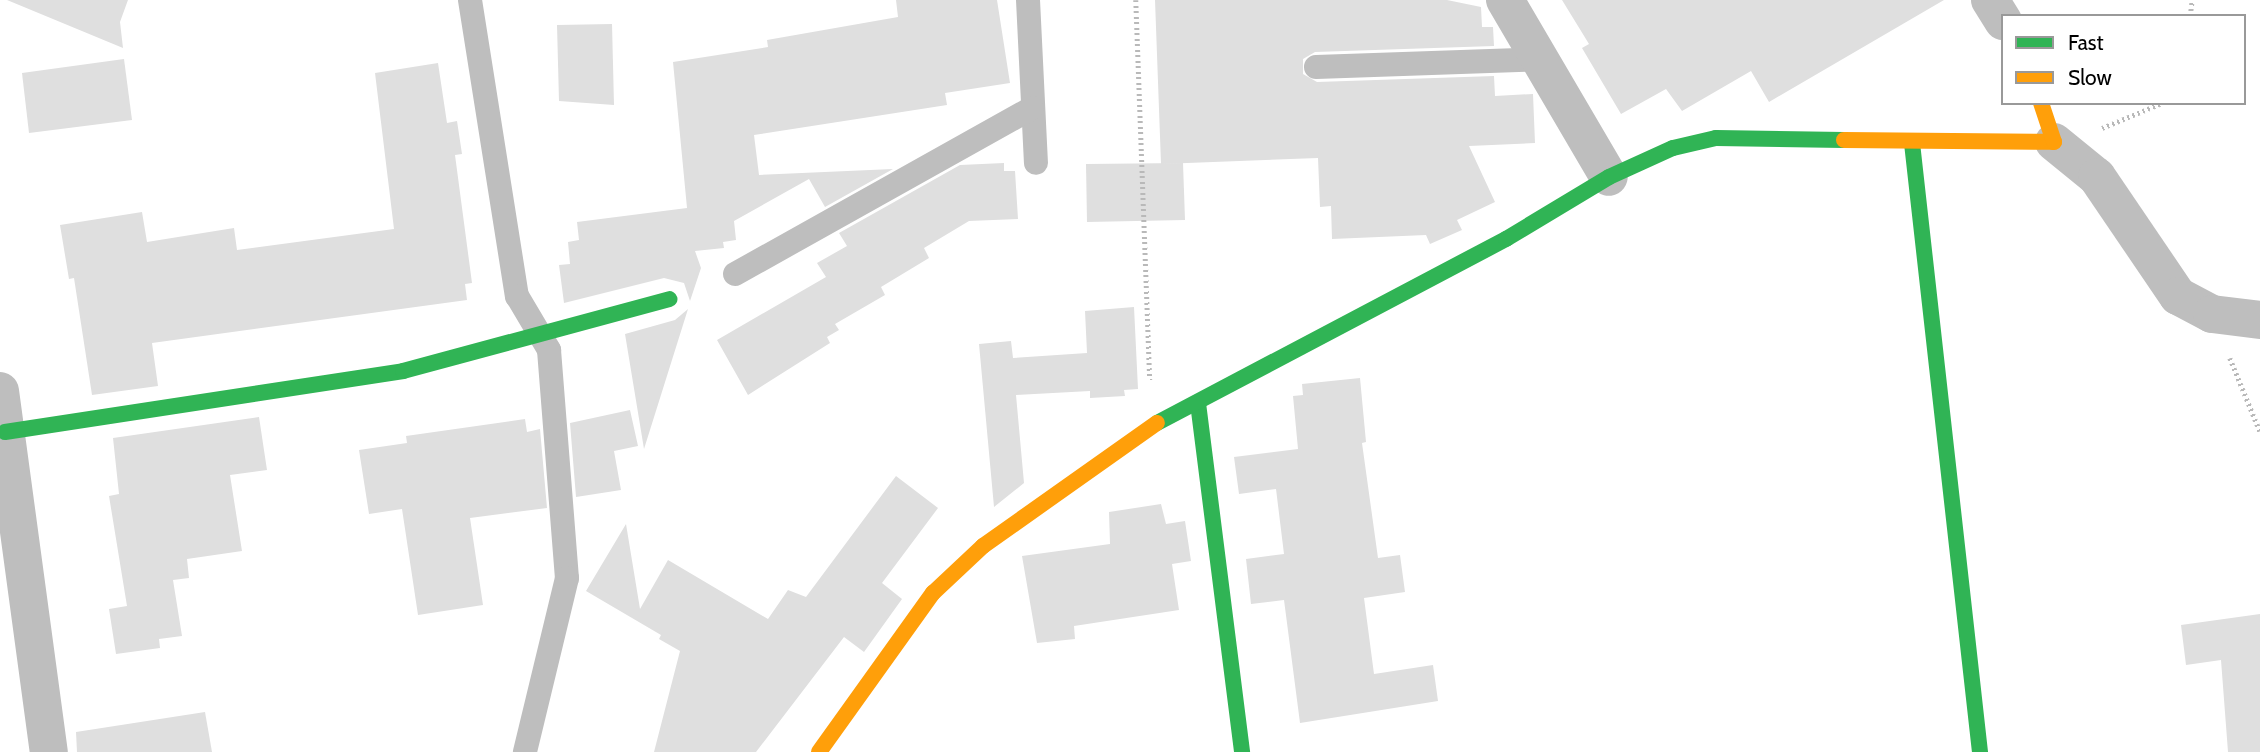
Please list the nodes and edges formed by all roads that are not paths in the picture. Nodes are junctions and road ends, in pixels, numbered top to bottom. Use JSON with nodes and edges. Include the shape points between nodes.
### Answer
{"nodes":[{"id":1,"x":470,"y":0,"type":"edge"},
{"id":2,"x":1028,"y":0,"type":"edge"},
{"id":3,"x":1505,"y":0,"type":"edge"},
{"id":4,"x":1990,"y":0,"type":"edge"},
{"id":5,"x":2001,"y":18,"type":"edge"},
{"id":6,"x":1539,"y":59,"type":"junction"},
{"id":7,"x":1316,"y":67,"type":"dead end"},
{"id":8,"x":2042,"y":105,"type":"edge"},
{"id":9,"x":1032,"y":108,"type":"junction"},
{"id":10,"x":2054,"y":142,"type":"junction"},
{"id":11,"x":1912,"y":143,"type":"junction"},
{"id":12,"x":1036,"y":163,"type":"dead end"},
{"id":13,"x":1609,"y":177,"type":"junction"},
{"id":14,"x":735,"y":274,"type":"dead end"},
{"id":15,"x":669,"y":299,"type":"dead end"},
{"id":16,"x":2260,"y":320,"type":"edge"},
{"id":17,"x":539,"y":333,"type":"junction"},
{"id":18,"x":0,"y":391,"type":"edge"},
{"id":19,"x":1198,"y":403,"type":"junction"},
{"id":20,"x":5,"y":432,"type":"junction"},
{"id":21,"x":49,"y":752,"type":"edge"},
{"id":22,"x":525,"y":752,"type":"edge"},
{"id":23,"x":819,"y":752,"type":"edge"},
{"id":24,"x":1242,"y":752,"type":"edge"},
{"id":25,"x":1980,"y":752,"type":"edge"}],
"edges":[{"from":1,"to":17,"type":"lane","via":[[517,296]]},
{"from":2,"to":9,"type":"lane"},
{"from":3,"to":6,"type":"street"},
{"from":4,"to":5,"type":"street"},
{"from":6,"to":7,"type":"lane"},
{"from":6,"to":13,"type":"street"},
{"from":8,"to":10,"type":"street"},
{"from":9,"to":12,"type":"lane"},
{"from":9,"to":14,"type":"lane"},
{"from":10,"to":11,"type":"street"},
{"from":10,"to":16,"type":"street","via":[[2097,177],[2178,296],[2212,314]]},
{"from":11,"to":13,"type":"street","via":[[1779,136],[1716,138],[1673,148]]},
{"from":11,"to":25,"type":"street"},
{"from":13,"to":19,"type":"street","via":[[1506,239]]},
{"from":15,"to":17,"type":"street"},
{"from":17,"to":20,"type":"street","via":[[404,371]]},
{"from":17,"to":22,"type":"lane","via":[[549,351],[568,578]]},
{"from":18,"to":20,"type":"street"},
{"from":19,"to":23,"type":"street","via":[[1151,426],[983,546],[933,593]]},
{"from":19,"to":24,"type":"street"},
{"from":20,"to":21,"type":"street"}]}
